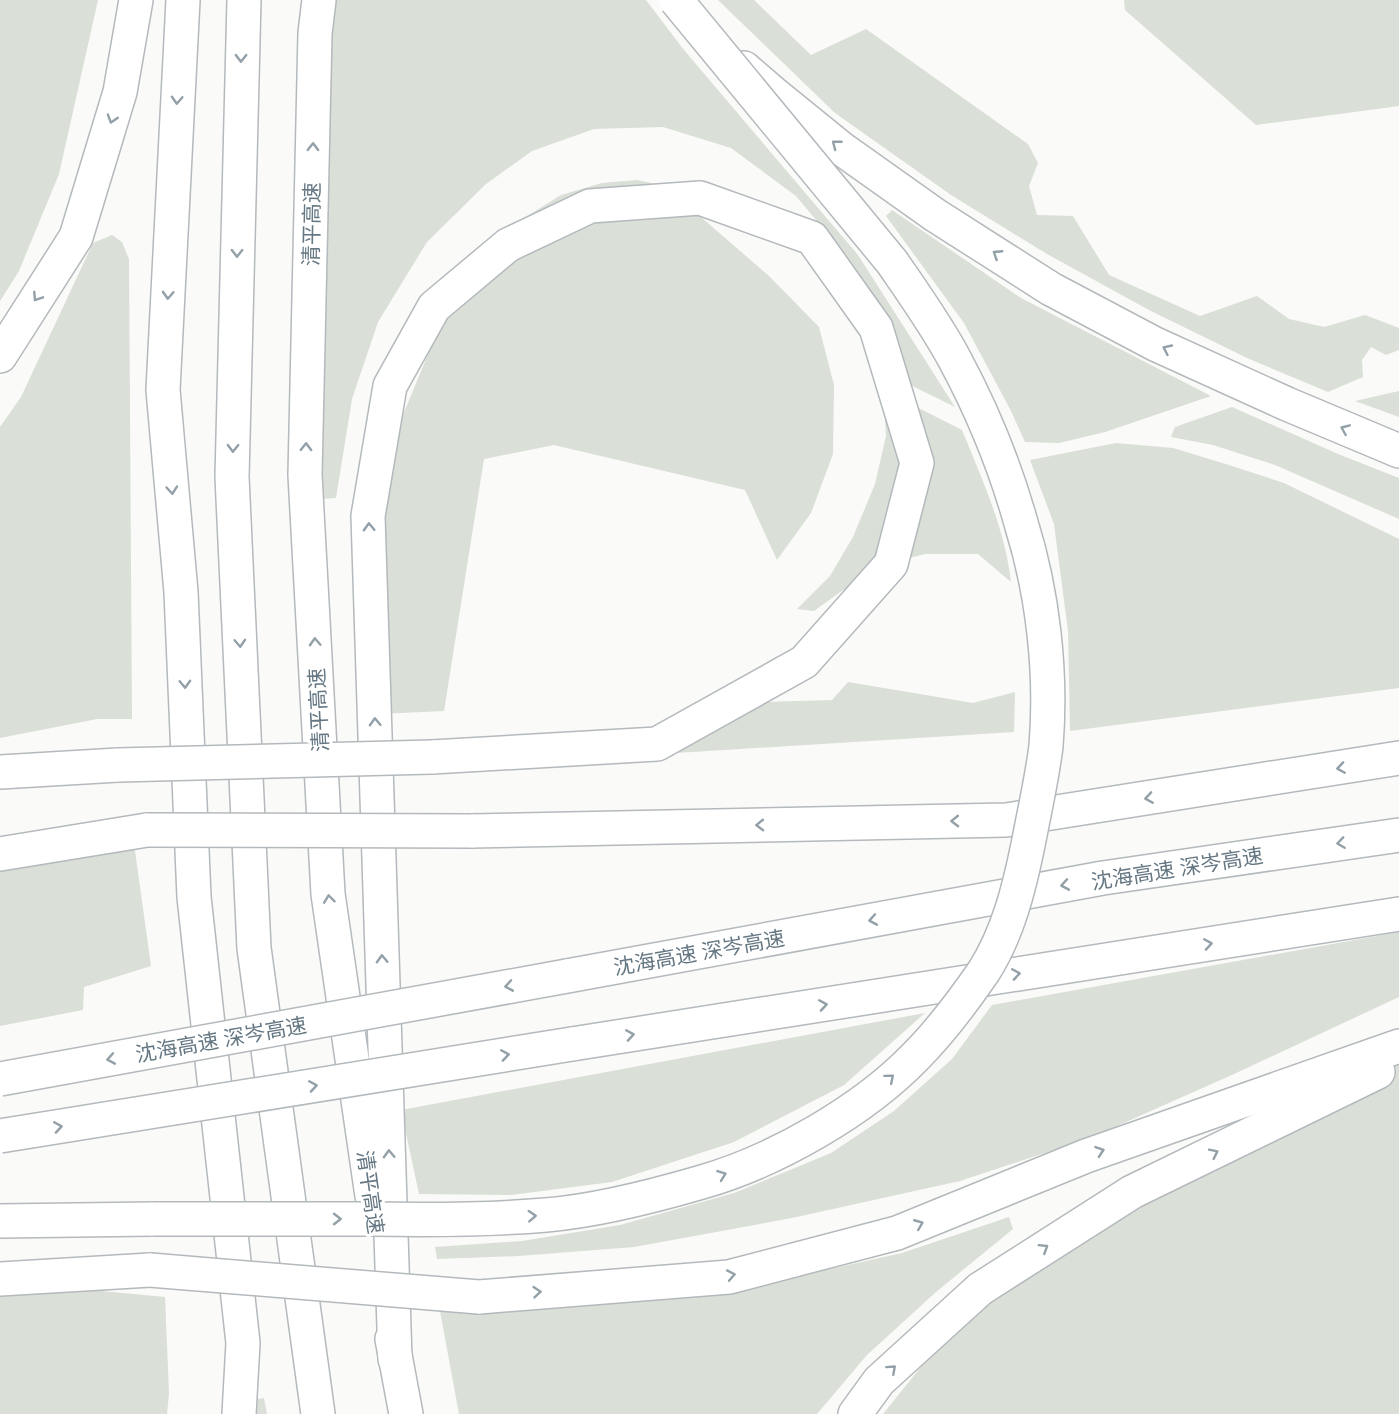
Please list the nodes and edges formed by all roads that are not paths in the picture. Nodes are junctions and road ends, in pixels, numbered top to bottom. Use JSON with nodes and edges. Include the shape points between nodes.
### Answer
{"nodes":[{"id":1,"x":136,"y":0,"type":"edge"},
{"id":2,"x":183,"y":0,"type":"edge"},
{"id":3,"x":244,"y":0,"type":"edge"},
{"id":4,"x":319,"y":0,"type":"edge"},
{"id":5,"x":684,"y":10,"type":"edge"},
{"id":6,"x":0,"y":356,"type":"edge"},
{"id":7,"x":1399,"y":451,"type":"edge"},
{"id":8,"x":1399,"y":759,"type":"edge"},
{"id":9,"x":0,"y":772,"type":"edge"},
{"id":10,"x":1399,"y":835,"type":"edge"},
{"id":11,"x":0,"y":854,"type":"edge"},
{"id":12,"x":1399,"y":914,"type":"edge"},
{"id":13,"x":1399,"y":1046,"type":"edge"},
{"id":14,"x":1399,"y":1062,"type":"edge"},
{"id":15,"x":0,"y":1079,"type":"edge"},
{"id":16,"x":0,"y":1136,"type":"edge"},
{"id":17,"x":0,"y":1221,"type":"edge"},
{"id":18,"x":0,"y":1279,"type":"edge"},
{"id":19,"x":395,"y":1359,"type":"junction"},
{"id":20,"x":239,"y":1414,"type":"edge"},
{"id":21,"x":318,"y":1414,"type":"edge"},
{"id":22,"x":406,"y":1414,"type":"edge"},
{"id":23,"x":855,"y":1414,"type":"edge"}],
"edges":[{"from":1,"to":6,"type":"highway","one_way":true,"via":[[120,92],[76,237]]},
{"from":2,"to":20,"type":"highway","one_way":true,"via":[[163,390],[181,592],[194,897],[243,1343]]},
{"from":3,"to":21,"type":"highway","one_way":true,"via":[[232,477],[255,948]]},
{"from":19,"to":4,"type":"highway","name":"清平高速","one_way":true,"via":[[328,894],[306,475],[315,33]]},
{"from":7,"to":5,"type":"highway","one_way":true,"bridge":true,"via":[[1155,344],[1051,289],[935,215],[842,149],[772,93]]},
{"from":17,"to":5,"type":"highway","one_way":true,"bridge":true,"via":[[466,1220],[550,1215],[703,1182],[766,1159],[822,1128],[872,1093],[915,1057],[985,969],[1010,918],[1024,866],[1046,746],[1044,635],[1023,527],[986,423],[923,307],[892,262]]},
{"from":8,"to":11,"type":"highway","one_way":true,"bridge":true,"via":[[1006,820],[471,831],[147,830]]},
{"from":19,"to":9,"type":"highway","one_way":true,"bridge":true,"via":[[368,516],[390,386],[434,307],[508,245],[590,206],[700,198],[812,238],[876,328],[917,463],[891,564],[804,662],[657,744],[432,757],[118,765]]},
{"from":10,"to":15,"type":"highway","name":"沈海高速 深岑高速","one_way":true,"bridge":true,"via":[[1103,878]]},
{"from":16,"to":12,"type":"highway","one_way":true,"bridge":true},
{"from":18,"to":13,"type":"highway","one_way":true,"bridge":true,"via":[[150,1270],[479,1297],[729,1276],[897,1233],[1086,1156]]},
{"from":23,"to":14,"type":"highway","one_way":true,"via":[[879,1381],[980,1289],[1132,1192]]},
{"from":19,"to":22,"type":"highway","name":"清平高速"}]}
